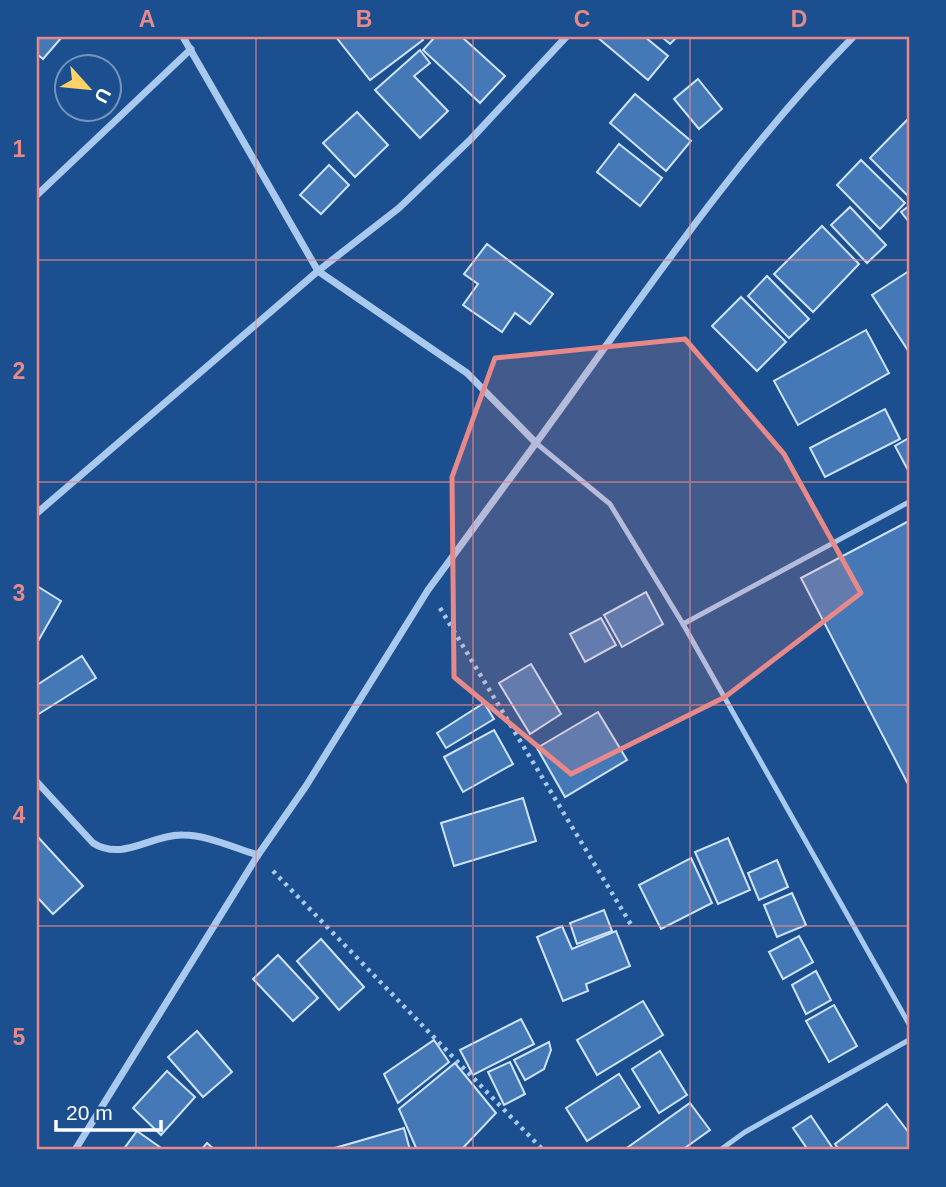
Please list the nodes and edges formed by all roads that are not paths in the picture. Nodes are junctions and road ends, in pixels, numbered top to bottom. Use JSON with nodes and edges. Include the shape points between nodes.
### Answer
{"nodes":[{"id":1,"x":183,"y":37,"type":"edge"},
{"id":2,"x":566,"y":37,"type":"edge"},
{"id":3,"x":853,"y":37,"type":"edge"},
{"id":4,"x":191,"y":49,"type":"junction"},
{"id":5,"x":37,"y":194,"type":"edge"},
{"id":6,"x":318,"y":271,"type":"junction"},
{"id":7,"x":536,"y":443,"type":"junction"},
{"id":8,"x":909,"y":502,"type":"edge"},
{"id":9,"x":37,"y":513,"type":"edge"},
{"id":10,"x":683,"y":624,"type":"junction"},
{"id":11,"x":37,"y":782,"type":"edge"},
{"id":12,"x":258,"y":855,"type":"junction"},
{"id":13,"x":909,"y":1024,"type":"edge"},
{"id":14,"x":909,"y":1040,"type":"edge"},
{"id":15,"x":75,"y":1150,"type":"edge"},
{"id":16,"x":720,"y":1150,"type":"edge"}],
"edges":[{"from":1,"to":4,"type":"street"},
{"from":2,"to":6,"type":"street","via":[[417,191]]},
{"from":3,"to":7,"type":"street","via":[[774,124]]},
{"from":4,"to":5,"type":"street"},
{"from":4,"to":6,"type":"street"},
{"from":6,"to":7,"type":"street","via":[[467,373]]},
{"from":6,"to":9,"type":"street"},
{"from":7,"to":10,"type":"lane","via":[[610,504]]},
{"from":7,"to":12,"type":"street","via":[[428,590]]},
{"from":8,"to":10,"type":"lane"},
{"from":10,"to":13,"type":"lane"},
{"from":11,"to":12,"type":"street","via":[[104,850],[183,835]]},
{"from":12,"to":15,"type":"street"},
{"from":14,"to":16,"type":"lane"}]}
